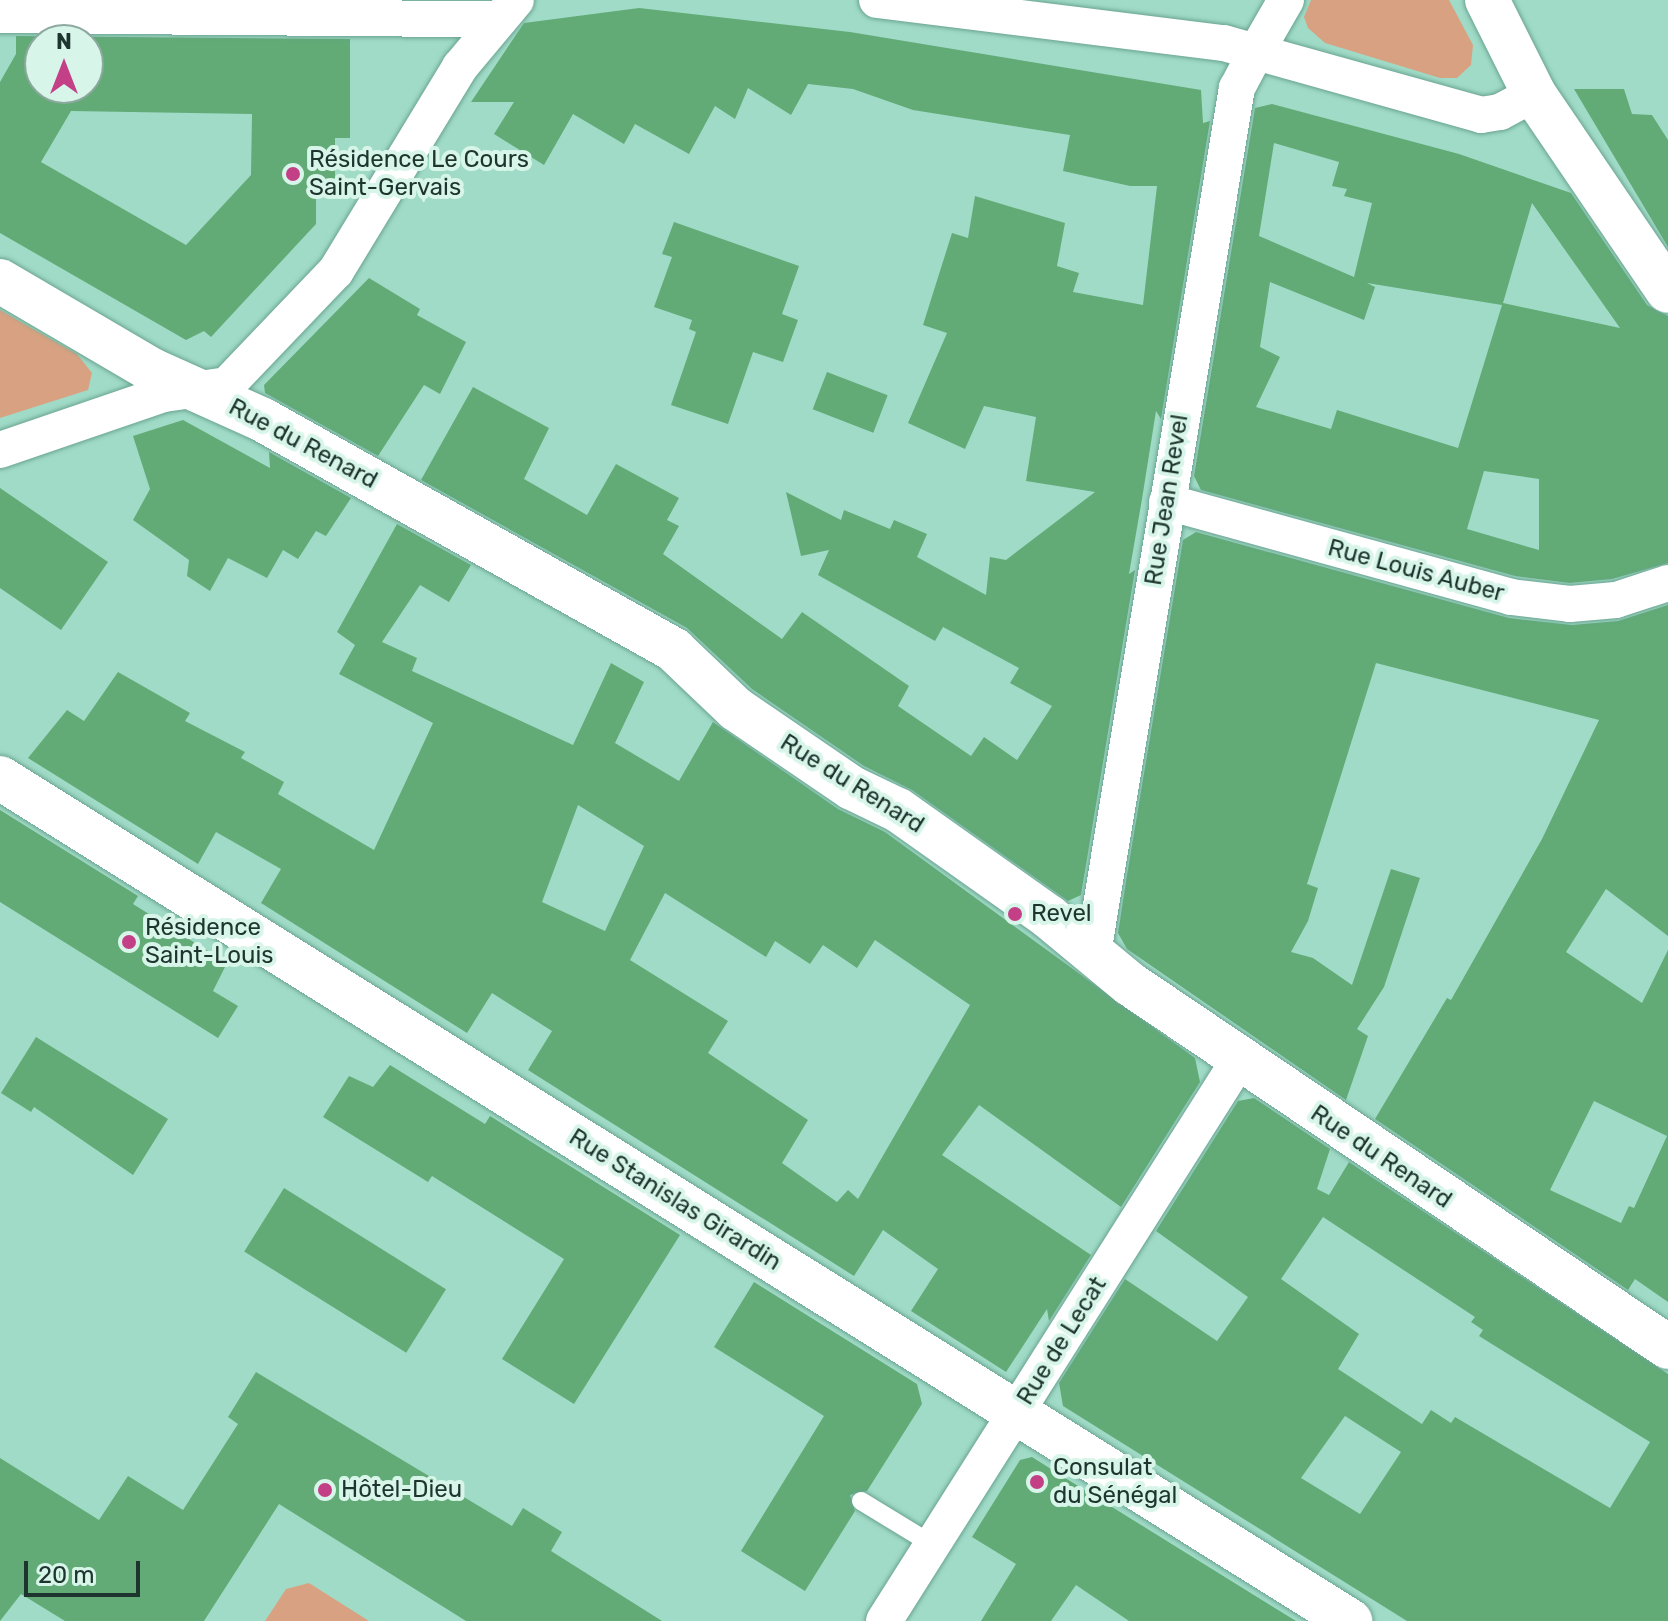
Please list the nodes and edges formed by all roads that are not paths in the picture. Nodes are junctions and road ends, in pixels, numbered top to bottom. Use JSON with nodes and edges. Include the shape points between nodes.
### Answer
{"nodes":[{"id":1,"x":877,"y":0,"type":"edge"},
{"id":2,"x":1286,"y":0,"type":"edge"},
{"id":3,"x":1487,"y":0,"type":"edge"},
{"id":4,"x":508,"y":10,"type":"edge"},
{"id":5,"x":0,"y":15,"type":"edge"},
{"id":6,"x":1256,"y":52,"type":"junction"},
{"id":7,"x":1534,"y":94,"type":"junction"},
{"id":8,"x":0,"y":281,"type":"edge"},
{"id":9,"x":1668,"y":291,"type":"edge"},
{"id":10,"x":196,"y":390,"type":"junction"},
{"id":11,"x":0,"y":450,"type":"edge"},
{"id":12,"x":1167,"y":502,"type":"junction"},
{"id":13,"x":1668,"y":583,"type":"edge"},
{"id":14,"x":0,"y":778,"type":"edge"},
{"id":15,"x":1093,"y":953,"type":"junction"},
{"id":16,"x":1239,"y":1060,"type":"junction"},
{"id":17,"x":1668,"y":1347,"type":"edge"},
{"id":18,"x":1017,"y":1413,"type":"junction"},
{"id":19,"x":861,"y":1501,"type":"dead end"},
{"id":20,"x":933,"y":1545,"type":"junction"},
{"id":21,"x":884,"y":1621,"type":"edge"},
{"id":22,"x":1350,"y":1621,"type":"edge"}],
"edges":[{"from":1,"to":6,"type":"street","via":[[1224,43]]},
{"from":2,"to":6,"type":"street","name":"Rue Jean Revel"},
{"from":3,"to":7,"type":"street"},
{"from":4,"to":5,"type":"street"},
{"from":4,"to":10,"type":"street","via":[[460,67],[336,271],[227,385]]},
{"from":6,"to":7,"type":"street","via":[[1481,115],[1500,112]]},
{"from":6,"to":12,"type":"street","name":"Rue Jean Revel","via":[[1237,88]]},
{"from":7,"to":9,"type":"street"},
{"from":8,"to":10,"type":"street","name":"Rue du Renard"},
{"from":10,"to":11,"type":"street","via":[[164,394]]},
{"from":10,"to":15,"type":"street","name":"Rue du Renard","via":[[263,420],[662,643],[736,709],[852,788],[898,810]]},
{"from":12,"to":13,"type":"street","name":"Rue Louis Auber","via":[[1511,597],[1570,604],[1616,600]]},
{"from":12,"to":15,"type":"street","name":"Rue Jean Revel"},
{"from":14,"to":18,"type":"street","name":"Rue Stanislas Girardin"},
{"from":15,"to":16,"type":"street","name":"Rue du Renard"},
{"from":16,"to":17,"type":"street","name":"Rue du Renard"},
{"from":16,"to":18,"type":"street","name":"Rue de Lecat"},
{"from":18,"to":20,"type":"street","name":"Rue de Lecat"},
{"from":18,"to":22,"type":"street","name":"Rue Stanislas Girardin"},
{"from":19,"to":20,"type":"lane"},
{"from":20,"to":21,"type":"street","name":"Rue de Lecat"}]}
